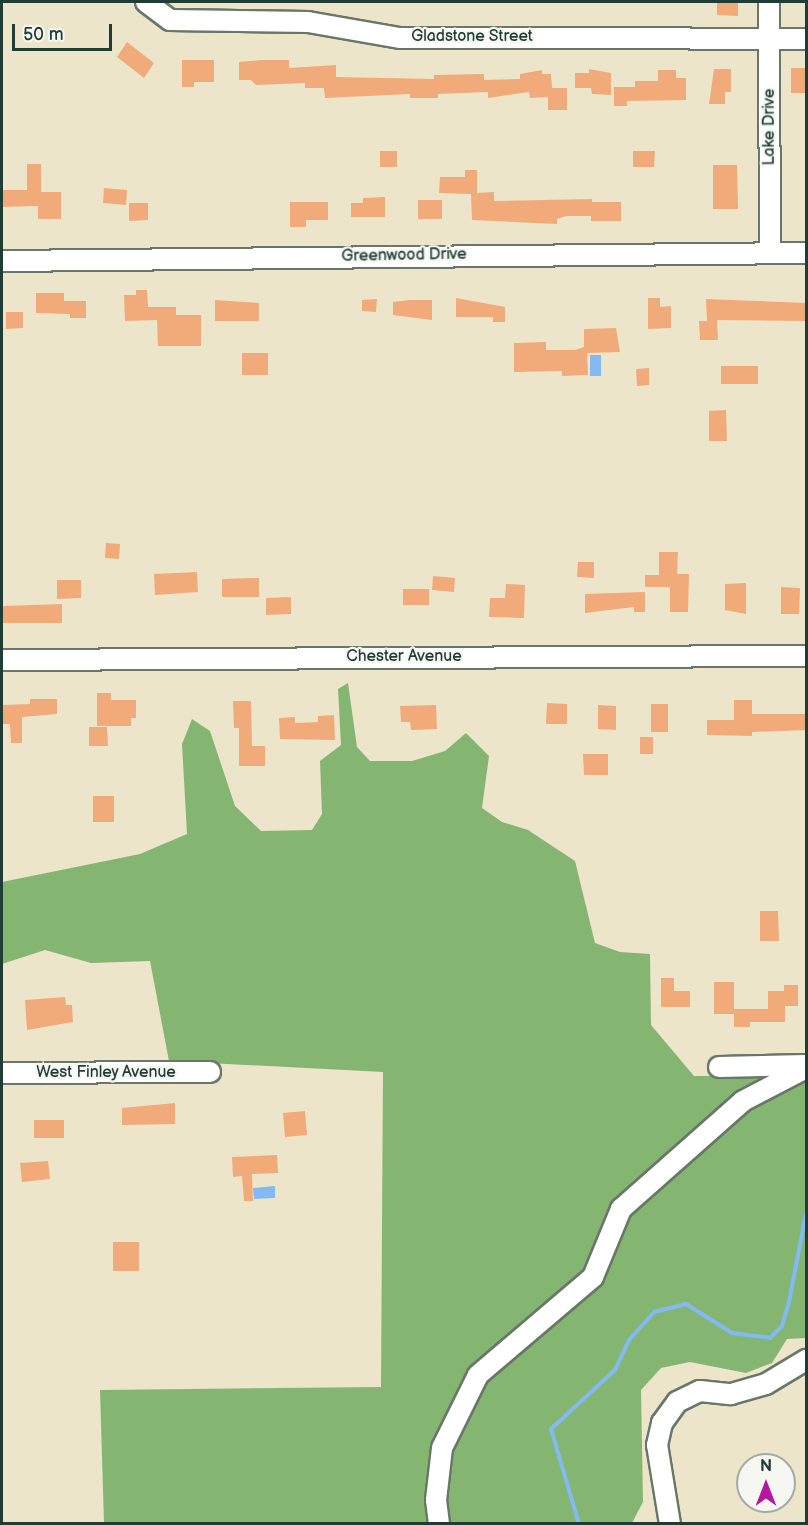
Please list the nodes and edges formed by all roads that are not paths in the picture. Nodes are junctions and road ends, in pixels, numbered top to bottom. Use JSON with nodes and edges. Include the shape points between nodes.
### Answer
{"nodes":[{"id":1,"x":146,"y":2,"type":"edge"},
{"id":2,"x":769,"y":2,"type":"edge"},
{"id":3,"x":770,"y":39,"type":"junction"},
{"id":4,"x":807,"y":39,"type":"edge"},
{"id":5,"x":770,"y":252,"type":"junction"},
{"id":6,"x":807,"y":252,"type":"edge"},
{"id":7,"x":2,"y":261,"type":"edge"},
{"id":8,"x":807,"y":656,"type":"edge"},
{"id":9,"x":2,"y":660,"type":"edge"},
{"id":10,"x":719,"y":1067,"type":"dead end"},
{"id":11,"x":807,"y":1067,"type":"edge"},
{"id":12,"x":210,"y":1072,"type":"dead end"},
{"id":13,"x":2,"y":1073,"type":"edge"},
{"id":14,"x":807,"y":1360,"type":"edge"},
{"id":15,"x":439,"y":1524,"type":"edge"},
{"id":16,"x":670,"y":1524,"type":"edge"}],
"edges":[{"from":1,"to":3,"type":"street","name":"Gladstone Street","via":[[170,20],[312,23],[400,38]]},
{"from":2,"to":3,"type":"street","name":"Lake Drive"},
{"from":3,"to":4,"type":"street","name":"Gladstone Street"},
{"from":3,"to":5,"type":"street","name":"Lake Drive"},
{"from":5,"to":6,"type":"street","name":"Greenwood Drive"},
{"from":5,"to":7,"type":"street","name":"Greenwood Drive"},
{"from":8,"to":9,"type":"street","name":"Chester Avenue"},
{"from":10,"to":11,"type":"street"},
{"from":11,"to":15,"type":"street","via":[[742,1101],[621,1209],[592,1277],[478,1375],[442,1448],[436,1500]]},
{"from":12,"to":13,"type":"street","name":"West Finley Avenue"},
{"from":14,"to":16,"type":"street","via":[[766,1384],[731,1394],[700,1391],[677,1402],[662,1423],[657,1445]]}]}
